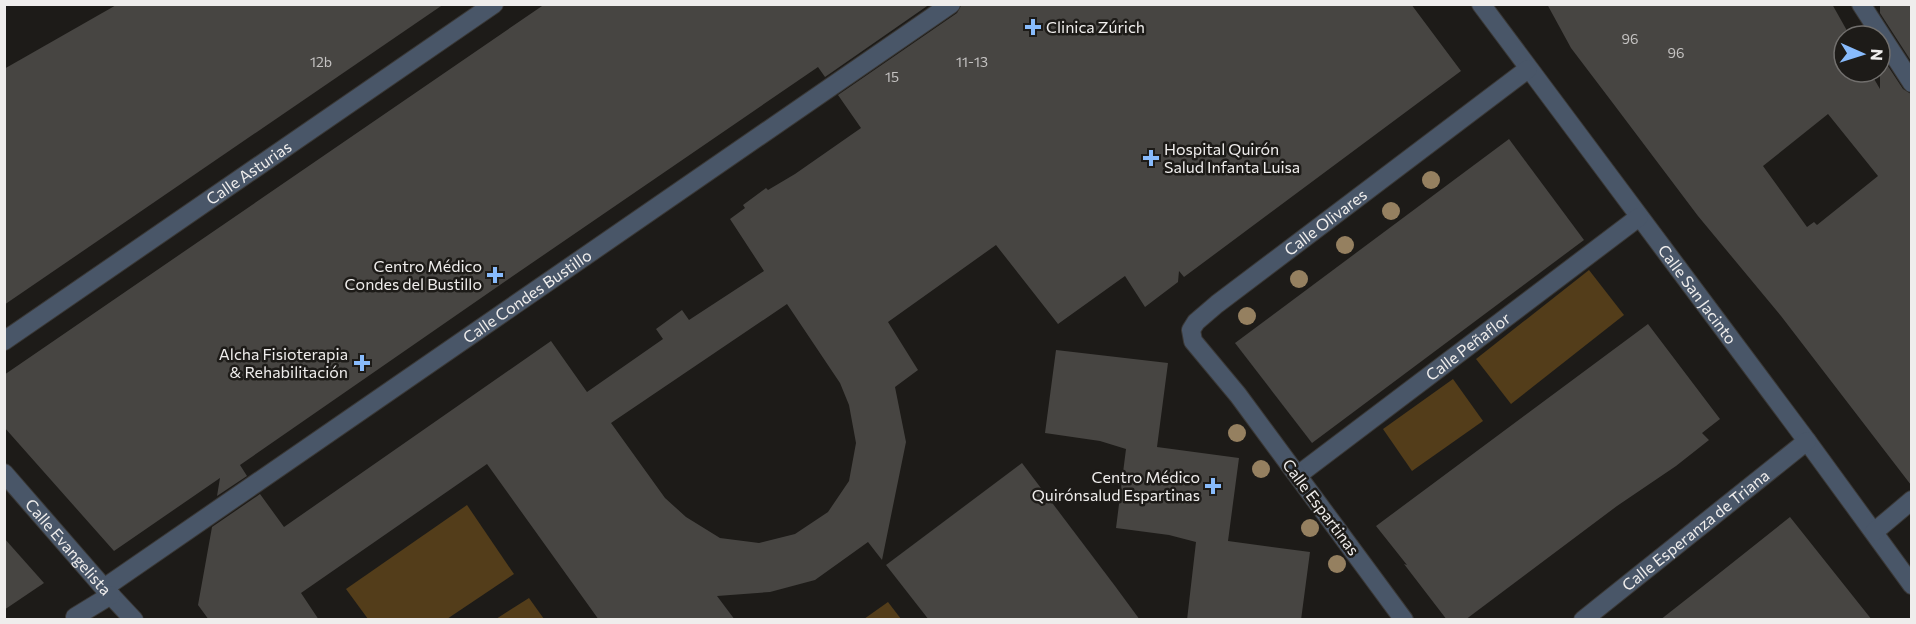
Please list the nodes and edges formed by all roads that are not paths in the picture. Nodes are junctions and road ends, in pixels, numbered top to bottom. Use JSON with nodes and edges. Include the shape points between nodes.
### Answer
{"nodes":[{"id":1,"x":494,"y":4,"type":"edge"},
{"id":2,"x":951,"y":4,"type":"edge"},
{"id":3,"x":1481,"y":4,"type":"edge"},
{"id":4,"x":1861,"y":4,"type":"edge"},
{"id":5,"x":1528,"y":69,"type":"junction"},
{"id":6,"x":1911,"y":83,"type":"edge"},
{"id":7,"x":1639,"y":217,"type":"junction"},
{"id":8,"x":4,"y":341,"type":"edge"},
{"id":9,"x":1238,"y":395,"type":"joint"},
{"id":10,"x":1807,"y":441,"type":"junction"},
{"id":11,"x":4,"y":473,"type":"edge"},
{"id":12,"x":1298,"y":475,"type":"junction"},
{"id":13,"x":1911,"y":500,"type":"edge"},
{"id":14,"x":1874,"y":532,"type":"junction"},
{"id":15,"x":1911,"y":585,"type":"edge"},
{"id":16,"x":108,"y":592,"type":"junction"},
{"id":17,"x":75,"y":617,"type":"dead end"},
{"id":18,"x":134,"y":620,"type":"edge"},
{"id":19,"x":1404,"y":620,"type":"edge"},
{"id":20,"x":1583,"y":620,"type":"edge"}],
"edges":[{"from":1,"to":8,"type":"street","name":"Calle Asturias"},
{"from":2,"to":16,"type":"street","name":"Calle Condes Bustillo"},
{"from":3,"to":5,"type":"street","name":"Calle San Jacinto"},
{"from":4,"to":6,"type":"street"},
{"from":5,"to":7,"type":"street","name":"Calle San Jacinto"},
{"from":5,"to":9,"type":"street","name":"Calle Olivares","via":[[1196,322],[1191,330],[1193,341]]},
{"from":7,"to":10,"type":"street","name":"Calle San Jacinto"},
{"from":7,"to":12,"type":"street","name":"Calle Peñaflor"},
{"from":9,"to":12,"type":"street","name":"Calle Espartinas"},
{"from":10,"to":14,"type":"street","name":"Calle San Jacinto"},
{"from":10,"to":20,"type":"street","name":"Calle Esperanza de Triana"},
{"from":11,"to":16,"type":"street","name":"Calle Evangelista"},
{"from":12,"to":19,"type":"street","name":"Calle Espartinas"},
{"from":13,"to":14,"type":"street"},
{"from":14,"to":15,"type":"street","name":"Calle San Jacinto"},
{"from":16,"to":17,"type":"street","name":"Calle Condes Bustillo"},
{"from":16,"to":18,"type":"street","name":"Calle Evangelista"}]}
